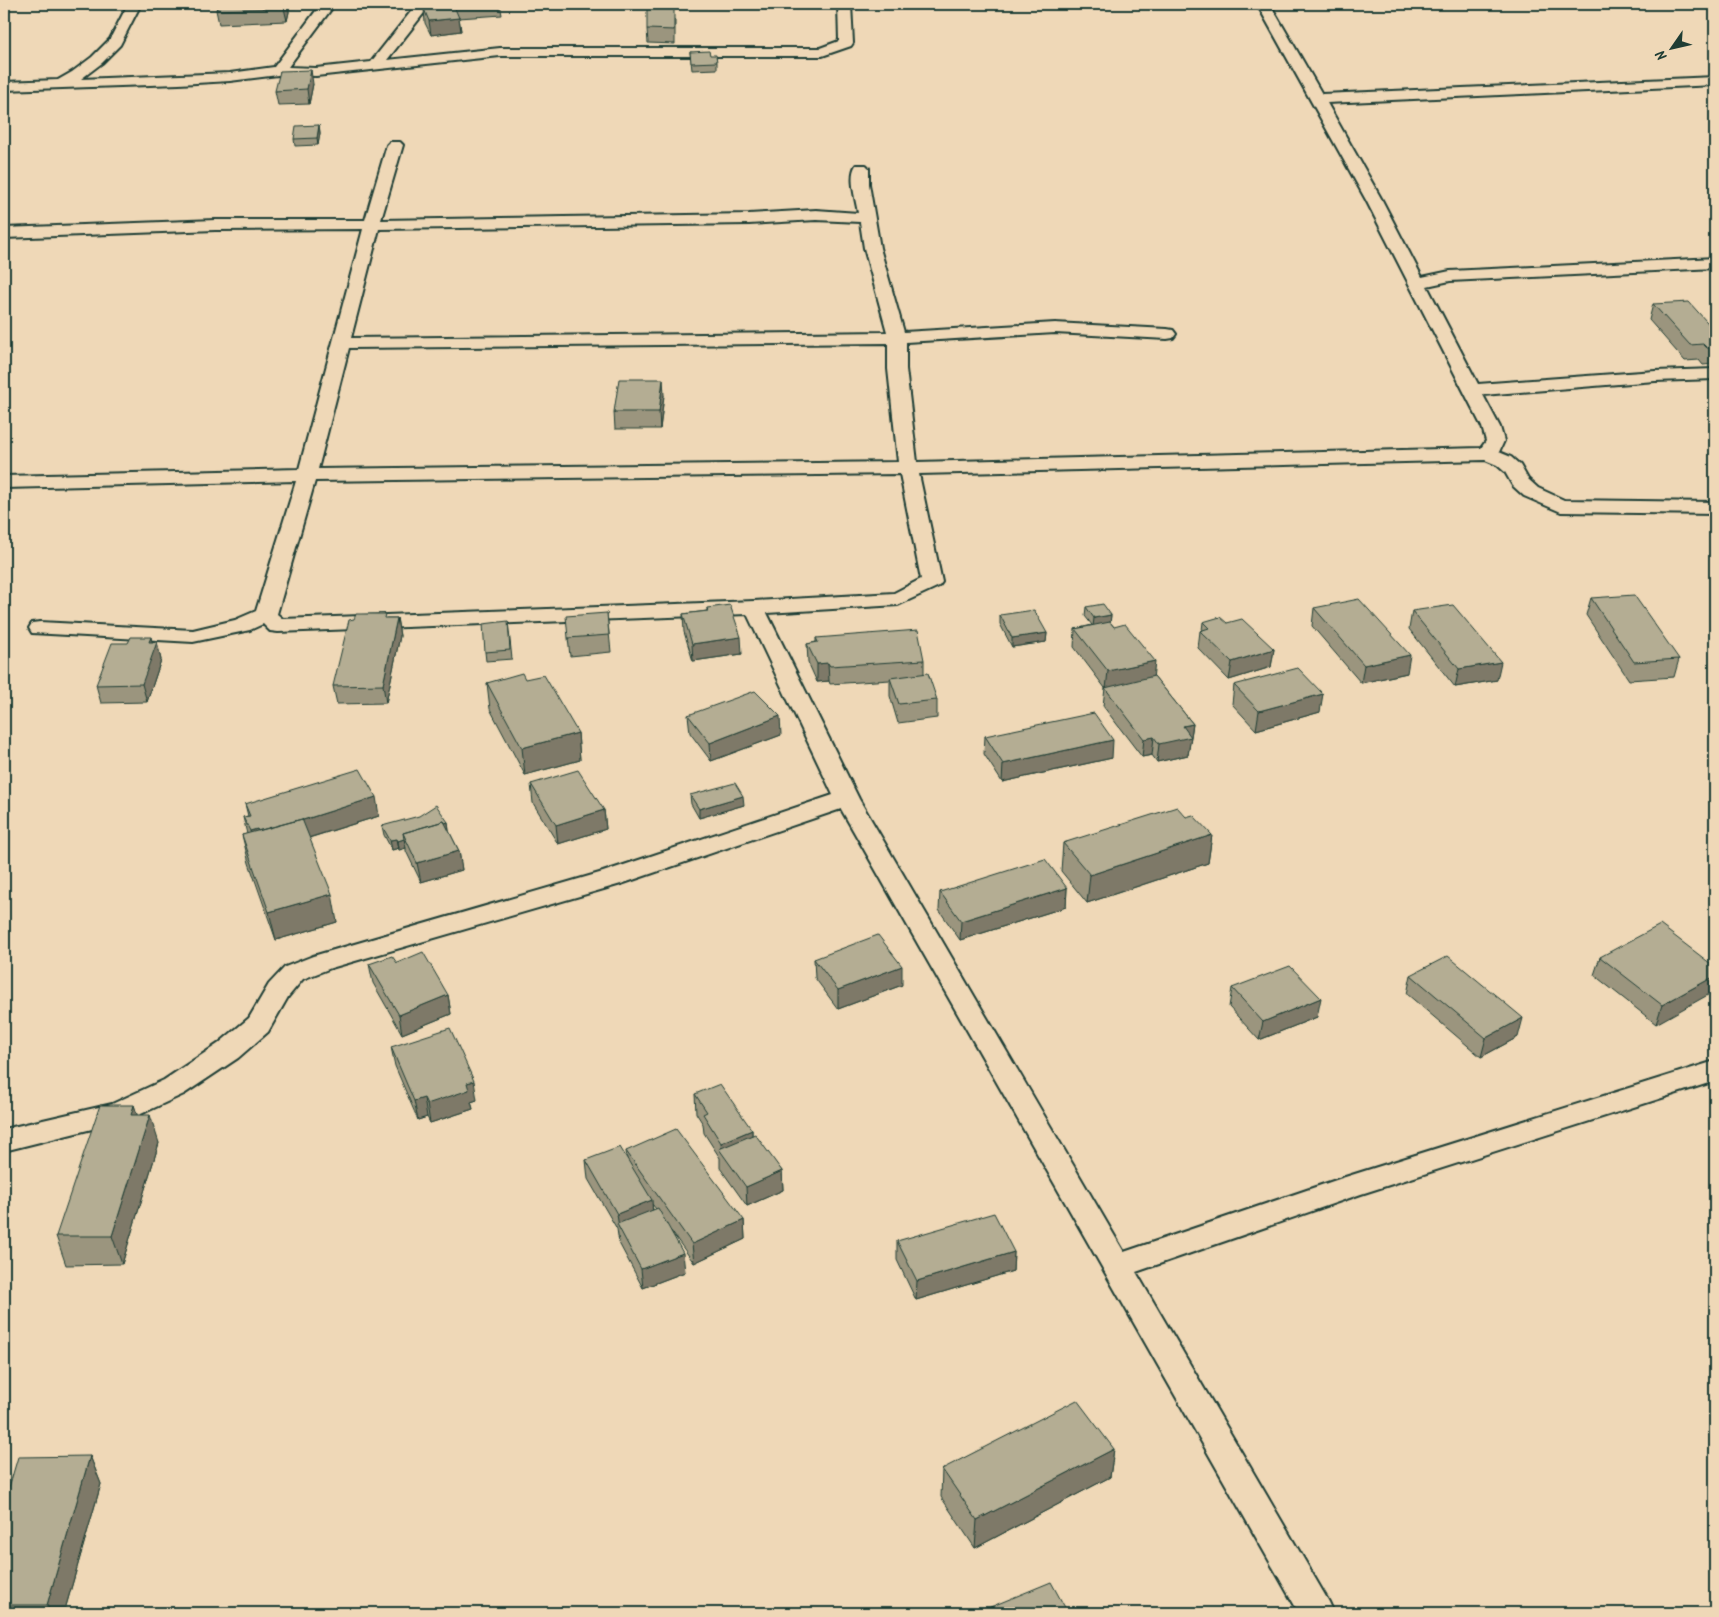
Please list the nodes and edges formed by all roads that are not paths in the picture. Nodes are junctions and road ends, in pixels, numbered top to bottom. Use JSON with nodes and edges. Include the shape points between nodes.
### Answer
{"nodes":[{"id":1,"x":134,"y":4,"type":"edge"},
{"id":2,"x":328,"y":4,"type":"edge"},
{"id":3,"x":424,"y":4,"type":"edge"},
{"id":4,"x":844,"y":4,"type":"edge"},
{"id":5,"x":1264,"y":4,"type":"edge"},
{"id":6,"x":374,"y":66,"type":"junction"},
{"id":7,"x":278,"y":71,"type":"junction"},
{"id":8,"x":1715,"y":81,"type":"edge"},
{"id":9,"x":63,"y":83,"type":"junction"},
{"id":10,"x":4,"y":86,"type":"edge"},
{"id":11,"x":1317,"y":99,"type":"junction"},
{"id":12,"x":395,"y":145,"type":"dead end"},
{"id":13,"x":861,"y":168,"type":"dead end"},
{"id":14,"x":866,"y":218,"type":"junction"},
{"id":15,"x":372,"y":224,"type":"junction"},
{"id":16,"x":4,"y":233,"type":"edge"},
{"id":17,"x":1715,"y":263,"type":"edge"},
{"id":18,"x":1417,"y":283,"type":"junction"},
{"id":19,"x":1167,"y":334,"type":"dead end"},
{"id":20,"x":897,"y":337,"type":"junction"},
{"id":21,"x":342,"y":343,"type":"junction"},
{"id":22,"x":1715,"y":374,"type":"edge"},
{"id":23,"x":1472,"y":390,"type":"junction"},
{"id":24,"x":1488,"y":454,"type":"junction"},
{"id":25,"x":908,"y":468,"type":"junction"},
{"id":26,"x":308,"y":475,"type":"junction"},
{"id":27,"x":4,"y":482,"type":"edge"},
{"id":28,"x":1715,"y":508,"type":"edge"},
{"id":29,"x":754,"y":607,"type":"junction"},
{"id":30,"x":266,"y":615,"type":"junction"},
{"id":31,"x":40,"y":628,"type":"dead end"},
{"id":32,"x":847,"y":799,"type":"junction"},
{"id":33,"x":1715,"y":1071,"type":"edge"},
{"id":34,"x":4,"y":1140,"type":"edge"},
{"id":35,"x":1117,"y":1267,"type":"junction"},
{"id":36,"x":1317,"y":1613,"type":"edge"}],
"edges":[{"from":1,"to":9,"type":"street","via":[[116,41],[86,69]]},
{"from":2,"to":7,"type":"street"},
{"from":3,"to":6,"type":"street"},
{"from":4,"to":6,"type":"street","via":[[846,43],[822,52],[500,52]]},
{"from":5,"to":11,"type":"street"},
{"from":6,"to":7,"type":"street","via":[[316,72]]},
{"from":7,"to":9,"type":"street","via":[[187,80]]},
{"from":8,"to":11,"type":"street"},
{"from":9,"to":10,"type":"street"},
{"from":11,"to":18,"type":"street"},
{"from":12,"to":15,"type":"street"},
{"from":13,"to":14,"type":"street"},
{"from":14,"to":15,"type":"street","via":[[816,215],[749,219]]},
{"from":14,"to":20,"type":"street"},
{"from":15,"to":16,"type":"street","via":[[214,225]]},
{"from":15,"to":21,"type":"street"},
{"from":17,"to":18,"type":"street","via":[[1450,276]]},
{"from":18,"to":23,"type":"street"},
{"from":19,"to":20,"type":"street","via":[[1055,328]]},
{"from":20,"to":21,"type":"street"},
{"from":20,"to":25,"type":"street","via":[[897,370]]},
{"from":21,"to":26,"type":"street"},
{"from":22,"to":23,"type":"street"},
{"from":23,"to":24,"type":"street","via":[[1491,428],[1494,441]]},
{"from":24,"to":25,"type":"street"},
{"from":24,"to":28,"type":"street","via":[[1514,469],[1530,492],[1561,506]]},
{"from":25,"to":26,"type":"street"},
{"from":25,"to":29,"type":"street","via":[[932,582],[898,599]]},
{"from":26,"to":27,"type":"street"},
{"from":26,"to":30,"type":"street"},
{"from":29,"to":30,"type":"street","via":[[278,626]]},
{"from":29,"to":32,"type":"street"},
{"from":30,"to":31,"type":"street","via":[[242,625],[194,636]]},
{"from":32,"to":34,"type":"street","via":[[612,878],[322,962],[294,973],[278,991],[259,1025],[174,1087],[118,1112]]},
{"from":32,"to":35,"type":"street"},
{"from":33,"to":35,"type":"street","via":[[1352,1186]]},
{"from":35,"to":36,"type":"street"}]}
